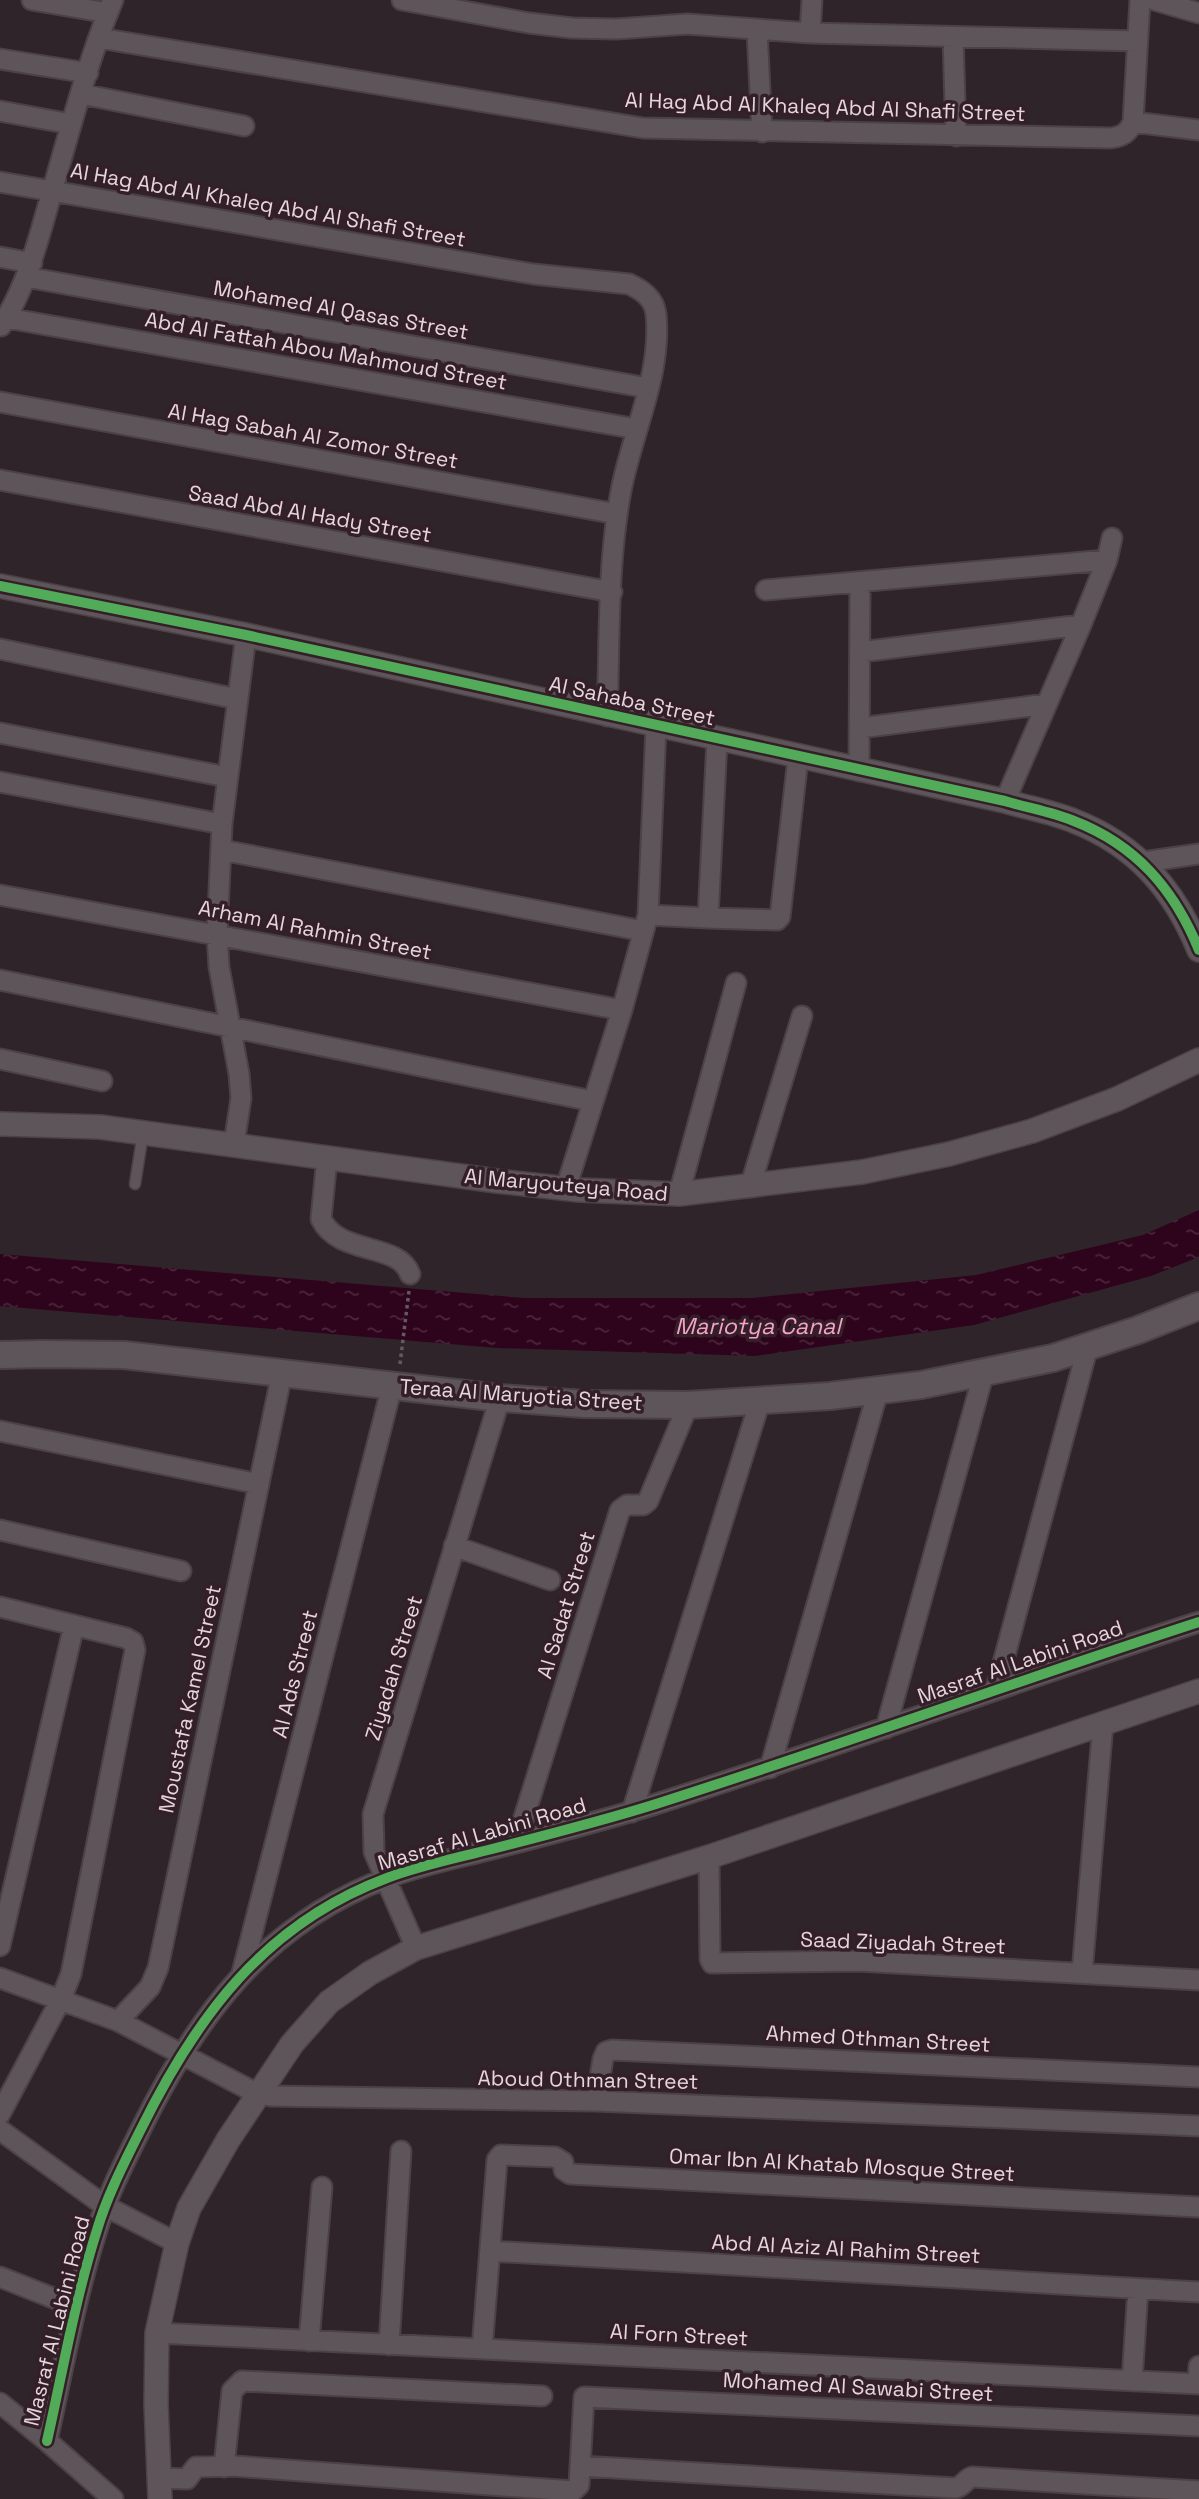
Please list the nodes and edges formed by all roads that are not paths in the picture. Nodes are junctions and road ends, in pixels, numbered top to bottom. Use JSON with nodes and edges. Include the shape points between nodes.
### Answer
{"nodes":[{"id":1,"x":32,"y":0,"type":"edge"},
{"id":2,"x":402,"y":0,"type":"edge"},
{"id":3,"x":812,"y":0,"type":"edge"},
{"id":4,"x":1140,"y":0,"type":"edge"},
{"id":5,"x":1154,"y":0,"type":"edge"},
{"id":6,"x":110,"y":6,"type":"edge"},
{"id":7,"x":1199,"y":13,"type":"edge"},
{"id":8,"x":757,"y":29,"type":"junction"},
{"id":9,"x":810,"y":33,"type":"junction"},
{"id":10,"x":953,"y":37,"type":"junction"},
{"id":11,"x":99,"y":38,"type":"junction"},
{"id":12,"x":1137,"y":41,"type":"junction"},
{"id":13,"x":0,"y":59,"type":"edge"},
{"id":14,"x":88,"y":73,"type":"junction"},
{"id":15,"x":81,"y":94,"type":"junction"},
{"id":16,"x":0,"y":111,"type":"edge"},
{"id":17,"x":1133,"y":122,"type":"junction"},
{"id":18,"x":71,"y":124,"type":"junction"},
{"id":19,"x":244,"y":125,"type":"dead end"},
{"id":20,"x":1199,"y":130,"type":"edge"},
{"id":21,"x":762,"y":132,"type":"junction"},
{"id":22,"x":956,"y":135,"type":"junction"},
{"id":23,"x":0,"y":182,"type":"edge"},
{"id":24,"x":52,"y":191,"type":"junction"},
{"id":25,"x":0,"y":257,"type":"edge"},
{"id":26,"x":29,"y":270,"type":"junction"},
{"id":27,"x":9,"y":295,"type":"edge"},
{"id":28,"x":3,"y":323,"type":"edge"},
{"id":29,"x":648,"y":388,"type":"junction"},
{"id":30,"x":0,"y":402,"type":"edge"},
{"id":31,"x":637,"y":429,"type":"junction"},
{"id":32,"x":0,"y":480,"type":"edge"},
{"id":33,"x":617,"y":514,"type":"junction"},
{"id":34,"x":1112,"y":538,"type":"dead end"},
{"id":35,"x":1108,"y":560,"type":"junction"},
{"id":36,"x":860,"y":583,"type":"junction"},
{"id":37,"x":0,"y":586,"type":"edge"},
{"id":38,"x":766,"y":590,"type":"dead end"},
{"id":39,"x":612,"y":592,"type":"junction"},
{"id":40,"x":1081,"y":625,"type":"junction"},
{"id":41,"x":246,"y":635,"type":"junction"},
{"id":42,"x":0,"y":649,"type":"edge"},
{"id":43,"x":860,"y":652,"type":"junction"},
{"id":44,"x":237,"y":699,"type":"junction"},
{"id":45,"x":1047,"y":705,"type":"junction"},
{"id":46,"x":607,"y":716,"type":"junction"},
{"id":47,"x":656,"y":727,"type":"junction"},
{"id":48,"x":860,"y":728,"type":"junction"},
{"id":49,"x":0,"y":733,"type":"edge"},
{"id":50,"x":717,"y":740,"type":"junction"},
{"id":51,"x":797,"y":758,"type":"junction"},
{"id":52,"x":859,"y":771,"type":"junction"},
{"id":53,"x":227,"y":776,"type":"junction"},
{"id":54,"x":0,"y":782,"type":"edge"},
{"id":55,"x":1005,"y":802,"type":"junction"},
{"id":56,"x":222,"y":824,"type":"junction"},
{"id":57,"x":222,"y":850,"type":"junction"},
{"id":58,"x":1199,"y":854,"type":"edge"},
{"id":59,"x":1143,"y":862,"type":"junction"},
{"id":60,"x":0,"y":895,"type":"edge"},
{"id":61,"x":708,"y":918,"type":"junction"},
{"id":62,"x":645,"y":923,"type":"junction"},
{"id":63,"x":217,"y":934,"type":"junction"},
{"id":64,"x":1199,"y":950,"type":"edge"},
{"id":65,"x":0,"y":980,"type":"edge"},
{"id":66,"x":736,"y":983,"type":"dead end"},
{"id":67,"x":622,"y":1010,"type":"junction"},
{"id":68,"x":802,"y":1016,"type":"dead end"},
{"id":69,"x":231,"y":1026,"type":"junction"},
{"id":70,"x":0,"y":1059,"type":"edge"},
{"id":71,"x":1199,"y":1060,"type":"edge"},
{"id":72,"x":102,"y":1081,"type":"dead end"},
{"id":73,"x":592,"y":1101,"type":"junction"},
{"id":74,"x":0,"y":1124,"type":"edge"},
{"id":75,"x":144,"y":1132,"type":"junction"},
{"id":76,"x":234,"y":1144,"type":"junction"},
{"id":77,"x":327,"y":1158,"type":"junction"},
{"id":78,"x":135,"y":1184,"type":"dead end"},
{"id":79,"x":750,"y":1186,"type":"junction"},
{"id":80,"x":566,"y":1188,"type":"junction"},
{"id":81,"x":679,"y":1194,"type":"junction"},
{"id":82,"x":411,"y":1274,"type":"road end"},
{"id":83,"x":1199,"y":1306,"type":"edge"},
{"id":84,"x":1088,"y":1346,"type":"junction"},
{"id":85,"x":0,"y":1355,"type":"edge"},
{"id":86,"x":984,"y":1372,"type":"junction"},
{"id":87,"x":282,"y":1373,"type":"junction"},
{"id":88,"x":392,"y":1386,"type":"junction"},
{"id":89,"x":878,"y":1391,"type":"junction"},
{"id":90,"x":500,"y":1398,"type":"junction"},
{"id":91,"x":760,"y":1401,"type":"junction"},
{"id":92,"x":688,"y":1405,"type":"junction"},
{"id":93,"x":0,"y":1431,"type":"edge"},
{"id":94,"x":259,"y":1484,"type":"junction"},
{"id":95,"x":0,"y":1530,"type":"edge"},
{"id":96,"x":454,"y":1546,"type":"junction"},
{"id":97,"x":180,"y":1571,"type":"dead end"},
{"id":98,"x":550,"y":1580,"type":"dead end"},
{"id":99,"x":0,"y":1607,"type":"edge"},
{"id":100,"x":1199,"y":1622,"type":"edge"},
{"id":101,"x":74,"y":1625,"type":"junction"},
{"id":102,"x":996,"y":1689,"type":"junction"},
{"id":103,"x":1199,"y":1690,"type":"edge"},
{"id":104,"x":1103,"y":1723,"type":"junction"},
{"id":105,"x":886,"y":1728,"type":"junction"},
{"id":106,"x":771,"y":1768,"type":"junction"},
{"id":107,"x":632,"y":1812,"type":"junction"},
{"id":108,"x":516,"y":1843,"type":"junction"},
{"id":109,"x":709,"y":1857,"type":"junction"},
{"id":110,"x":385,"y":1878,"type":"junction"},
{"id":111,"x":0,"y":1946,"type":"edge"},
{"id":112,"x":416,"y":1948,"type":"junction"},
{"id":113,"x":1082,"y":1973,"type":"junction"},
{"id":114,"x":242,"y":1974,"type":"junction"},
{"id":115,"x":0,"y":1978,"type":"edge"},
{"id":116,"x":1199,"y":1980,"type":"edge"},
{"id":117,"x":61,"y":1999,"type":"junction"},
{"id":118,"x":118,"y":2021,"type":"junction"},
{"id":119,"x":181,"y":2053,"type":"junction"},
{"id":120,"x":1199,"y":2077,"type":"edge"},
{"id":121,"x":258,"y":2094,"type":"junction"},
{"id":122,"x":596,"y":2101,"type":"junction"},
{"id":123,"x":0,"y":2114,"type":"edge"},
{"id":124,"x":1199,"y":2126,"type":"edge"},
{"id":125,"x":0,"y":2130,"type":"edge"},
{"id":126,"x":401,"y":2151,"type":"dead end"},
{"id":127,"x":322,"y":2187,"type":"dead end"},
{"id":128,"x":105,"y":2206,"type":"junction"},
{"id":129,"x":1199,"y":2207,"type":"edge"},
{"id":130,"x":177,"y":2243,"type":"junction"},
{"id":131,"x":490,"y":2251,"type":"junction"},
{"id":132,"x":0,"y":2277,"type":"edge"},
{"id":133,"x":1138,"y":2288,"type":"junction"},
{"id":134,"x":1199,"y":2292,"type":"edge"},
{"id":135,"x":76,"y":2307,"type":"junction"},
{"id":136,"x":157,"y":2333,"type":"junction"},
{"id":137,"x":309,"y":2341,"type":"junction"},
{"id":138,"x":389,"y":2345,"type":"junction"},
{"id":139,"x":482,"y":2349,"type":"junction"},
{"id":140,"x":1199,"y":2378,"type":"edge"},
{"id":141,"x":1132,"y":2381,"type":"junction"},
{"id":142,"x":542,"y":2396,"type":"dead end"},
{"id":143,"x":0,"y":2403,"type":"edge"},
{"id":144,"x":1199,"y":2426,"type":"edge"},
{"id":145,"x":47,"y":2441,"type":"junction"},
{"id":146,"x":580,"y":2466,"type":"junction"},
{"id":147,"x":224,"y":2467,"type":"junction"},
{"id":148,"x":159,"y":2488,"type":"edge"},
{"id":149,"x":96,"y":2491,"type":"edge"},
{"id":150,"x":1199,"y":2491,"type":"edge"},
{"id":151,"x":113,"y":2499,"type":"edge"}],
"edges":[{"from":1,"to":6,"type":"street"},
{"from":2,"to":8,"type":"street","via":[[572,28],[687,24]]},
{"from":3,"to":9,"type":"street"},
{"from":4,"to":12,"type":"street"},
{"from":5,"to":7,"type":"street"},
{"from":6,"to":11,"type":"street"},
{"from":8,"to":9,"type":"street"},
{"from":8,"to":21,"type":"street"},
{"from":9,"to":10,"type":"street"},
{"from":10,"to":12,"type":"street"},
{"from":10,"to":22,"type":"street"},
{"from":11,"to":14,"type":"street"},
{"from":11,"to":21,"type":"street","name":"Al Hag Abd Al Khaleq Abd Al Shafi Street","via":[[643,128]]},
{"from":12,"to":17,"type":"street"},
{"from":13,"to":14,"type":"street"},
{"from":14,"to":15,"type":"street"},
{"from":15,"to":18,"type":"street"},
{"from":15,"to":19,"type":"street"},
{"from":16,"to":18,"type":"street"},
{"from":17,"to":20,"type":"street"},
{"from":17,"to":22,"type":"street","name":"Al Hag Abd Al Khaleq Abd Al Shafi Street","via":[[1129,131],[1111,138]]},
{"from":18,"to":24,"type":"street"},
{"from":21,"to":22,"type":"street","name":"Al Hag Abd Al Khaleq Abd Al Shafi Street"},
{"from":23,"to":24,"type":"street","name":"Al Hag Abd Al Khaleq Abd Al Shafi Street"},
{"from":24,"to":26,"type":"street"},
{"from":24,"to":29,"type":"street","name":"Al Hag Abd Al Khaleq Abd Al Shafi Street","via":[[533,274],[629,284],[642,289],[656,309],[656,352]]},
{"from":25,"to":26,"type":"street","name":"Mohamed Al Qasas Street"},
{"from":26,"to":27,"type":"street"},
{"from":26,"to":29,"type":"street","name":"Mohamed Al Qasas Street"},
{"from":27,"to":28,"type":"street"},
{"from":28,"to":31,"type":"street","name":"Abd Al Fattah Abou Mahmoud Street"},
{"from":29,"to":31,"type":"street"},
{"from":30,"to":33,"type":"street","name":"Al Hag Sabah Al Zomor Street"},
{"from":31,"to":33,"type":"street"},
{"from":32,"to":39,"type":"street","name":"Saad Abd Al Hady Street"},
{"from":33,"to":39,"type":"street"},
{"from":34,"to":35,"type":"street"},
{"from":35,"to":36,"type":"street"},
{"from":35,"to":40,"type":"street"},
{"from":36,"to":38,"type":"street"},
{"from":36,"to":43,"type":"street"},
{"from":37,"to":41,"type":"street","name":"Al Sahaba Street"},
{"from":39,"to":46,"type":"street"},
{"from":40,"to":43,"type":"street"},
{"from":40,"to":45,"type":"street"},
{"from":41,"to":44,"type":"street"},
{"from":41,"to":46,"type":"street","name":"Al Sahaba Street"},
{"from":42,"to":44,"type":"street"},
{"from":43,"to":48,"type":"street"},
{"from":44,"to":53,"type":"street"},
{"from":45,"to":48,"type":"street"},
{"from":45,"to":55,"type":"street"},
{"from":46,"to":47,"type":"street","name":"Al Sahaba Street"},
{"from":47,"to":50,"type":"street","name":"Al Sahaba Street"},
{"from":47,"to":62,"type":"street"},
{"from":48,"to":52,"type":"street"},
{"from":49,"to":53,"type":"street"},
{"from":50,"to":51,"type":"street","name":"Al Sahaba Street"},
{"from":50,"to":61,"type":"street"},
{"from":51,"to":52,"type":"street","name":"Al Sahaba Street"},
{"from":51,"to":61,"type":"street","via":[[780,917]]},
{"from":52,"to":55,"type":"street","name":"Al Sahaba Street"},
{"from":53,"to":56,"type":"street"},
{"from":54,"to":56,"type":"street"},
{"from":55,"to":59,"type":"street","name":"Al Sahaba Street","via":[[1070,819]]},
{"from":56,"to":57,"type":"street"},
{"from":57,"to":62,"type":"street"},
{"from":57,"to":63,"type":"street"},
{"from":58,"to":59,"type":"street"},
{"from":59,"to":64,"type":"street","name":"Al Sahaba Street","via":[[1175,902]]},
{"from":60,"to":63,"type":"street","name":"Arham Al Rahmin Street"},
{"from":61,"to":62,"type":"street"},
{"from":62,"to":67,"type":"street"},
{"from":63,"to":67,"type":"street","name":"Arham Al Rahmin Street"},
{"from":63,"to":69,"type":"street"},
{"from":65,"to":69,"type":"street"},
{"from":66,"to":81,"type":"street"},
{"from":67,"to":73,"type":"street"},
{"from":68,"to":79,"type":"street"},
{"from":69,"to":73,"type":"street"},
{"from":69,"to":76,"type":"street","via":[[241,1098]]},
{"from":70,"to":72,"type":"street"},
{"from":71,"to":79,"type":"street","name":"Al Maryouteya Road","via":[[1032,1131],[961,1151],[862,1172]]},
{"from":73,"to":80,"type":"street"},
{"from":74,"to":75,"type":"street","name":"Al Maryouteya Road"},
{"from":75,"to":76,"type":"street","name":"Al Maryouteya Road"},
{"from":75,"to":78,"type":"lane"},
{"from":76,"to":77,"type":"street","name":"Al Maryouteya Road"},
{"from":77,"to":80,"type":"street","name":"Al Maryouteya Road"},
{"from":77,"to":82,"type":"street","via":[[321,1219],[325,1226],[340,1240],[401,1260]]},
{"from":79,"to":81,"type":"street","name":"Al Maryouteya Road"},
{"from":80,"to":81,"type":"street","name":"Al Maryouteya Road"},
{"from":83,"to":84,"type":"main road","name":"Teraa Al Maryotia Street"},
{"from":84,"to":86,"type":"main road","name":"Teraa Al Maryotia Street"},
{"from":84,"to":102,"type":"street"},
{"from":85,"to":87,"type":"main road","name":"Teraa Al Maryotia Street","via":[[124,1355]]},
{"from":86,"to":89,"type":"main road","name":"Teraa Al Maryotia Street"},
{"from":86,"to":105,"type":"street"},
{"from":87,"to":88,"type":"main road","name":"Teraa Al Maryotia Street"},
{"from":87,"to":94,"type":"street","name":"Moustafa Kamel Street"},
{"from":88,"to":90,"type":"main road","name":"Teraa Al Maryotia Street"},
{"from":88,"to":114,"type":"street","name":"Al Ads Street"},
{"from":89,"to":91,"type":"main road","name":"Teraa Al Maryotia Street"},
{"from":89,"to":106,"type":"street"},
{"from":90,"to":92,"type":"main road","name":"Teraa Al Maryotia Street"},
{"from":90,"to":96,"type":"street","name":"Ziyadah Street"},
{"from":91,"to":92,"type":"main road","name":"Teraa Al Maryotia Street"},
{"from":91,"to":107,"type":"street"},
{"from":92,"to":108,"type":"street","name":"Al Sadat Street","via":[[648,1501],[620,1510]]},
{"from":93,"to":94,"type":"street"},
{"from":94,"to":118,"type":"street","name":"Moustafa Kamel Street","via":[[158,1968],[150,1987]]},
{"from":95,"to":97,"type":"street"},
{"from":96,"to":98,"type":"street"},
{"from":96,"to":110,"type":"street","name":"Ziyadah Street","via":[[373,1814],[374,1852]]},
{"from":99,"to":101,"type":"street"},
{"from":100,"to":102,"type":"street","name":"Masraf Al Labini Road"},
{"from":101,"to":111,"type":"street"},
{"from":101,"to":117,"type":"street","via":[[126,1638],[135,1650],[77,1947]]},
{"from":102,"to":105,"type":"street","name":"Masraf Al Labini Road"},
{"from":103,"to":104,"type":"street"},
{"from":104,"to":109,"type":"street"},
{"from":104,"to":113,"type":"street"},
{"from":105,"to":106,"type":"street","name":"Masraf Al Labini Road"},
{"from":106,"to":107,"type":"street","name":"Masraf Al Labini Road"},
{"from":107,"to":108,"type":"street","name":"Masraf Al Labini Road"},
{"from":108,"to":110,"type":"street","name":"Masraf Al Labini Road"},
{"from":109,"to":112,"type":"street"},
{"from":109,"to":113,"type":"street","name":"Saad Ziyadah Street","via":[[712,1963],[859,1961]]},
{"from":110,"to":112,"type":"street","name":"Ziyadah Street"},
{"from":110,"to":114,"type":"street","name":"Masraf Al Labini Road","via":[[318,1912],[279,1939]]},
{"from":112,"to":121,"type":"street","via":[[329,2002],[292,2044]]},
{"from":113,"to":116,"type":"street","name":"Saad Ziyadah Street"},
{"from":114,"to":119,"type":"street","name":"Masraf Al Labini Road"},
{"from":115,"to":117,"type":"street","name":"Aboud Othman Street"},
{"from":117,"to":118,"type":"street","name":"Aboud Othman Street"},
{"from":117,"to":123,"type":"street"},
{"from":118,"to":119,"type":"street","name":"Aboud Othman Street"},
{"from":119,"to":121,"type":"street","name":"Aboud Othman Street"},
{"from":119,"to":128,"type":"street","name":"Masraf Al Labini Road"},
{"from":120,"to":122,"type":"street","name":"Ahmed Othman Street","via":[[612,2050],[603,2059]]},
{"from":121,"to":122,"type":"street","name":"Aboud Othman Street"},
{"from":121,"to":130,"type":"street","via":[[204,2180]]},
{"from":122,"to":124,"type":"street","name":"Aboud Othman Street"},
{"from":125,"to":128,"type":"street"},
{"from":126,"to":138,"type":"street"},
{"from":127,"to":137,"type":"street"},
{"from":128,"to":130,"type":"street"},
{"from":128,"to":135,"type":"street","name":"Masraf Al Labini Road"},
{"from":129,"to":131,"type":"street","name":"Omar Ibn Al Khatab Mosque Street","via":[[570,2174],[555,2157],[500,2155]]},
{"from":130,"to":136,"type":"street"},
{"from":131,"to":133,"type":"street","name":"Abd Al Aziz Al Rahim Street"},
{"from":131,"to":139,"type":"street"},
{"from":132,"to":135,"type":"street"},
{"from":133,"to":134,"type":"street","name":"Abd Al Aziz Al Rahim Street"},
{"from":133,"to":141,"type":"street"},
{"from":135,"to":145,"type":"street","name":"Masraf Al Labini Road"},
{"from":136,"to":137,"type":"street","name":"Al Forn Street"},
{"from":136,"to":148,"type":"street"},
{"from":137,"to":138,"type":"street","name":"Al Forn Street"},
{"from":138,"to":139,"type":"street","name":"Al Forn Street"},
{"from":139,"to":141,"type":"street","name":"Al Forn Street"},
{"from":140,"to":141,"type":"street","name":"Al Forn Street"},
{"from":142,"to":147,"type":"street","via":[[246,2380],[232,2391]]},
{"from":143,"to":145,"type":"street"},
{"from":144,"to":146,"type":"street","name":"Mohamed Al Sawabi Street","via":[[584,2397]]},
{"from":145,"to":149,"type":"street"},
{"from":146,"to":147,"type":"street","via":[[579,2484],[568,2492]]},
{"from":146,"to":150,"type":"street","via":[[955,2488],[972,2477]]},
{"from":147,"to":148,"type":"street","via":[[196,2467],[187,2479]]},
{"from":149,"to":151,"type":"street"}]}
